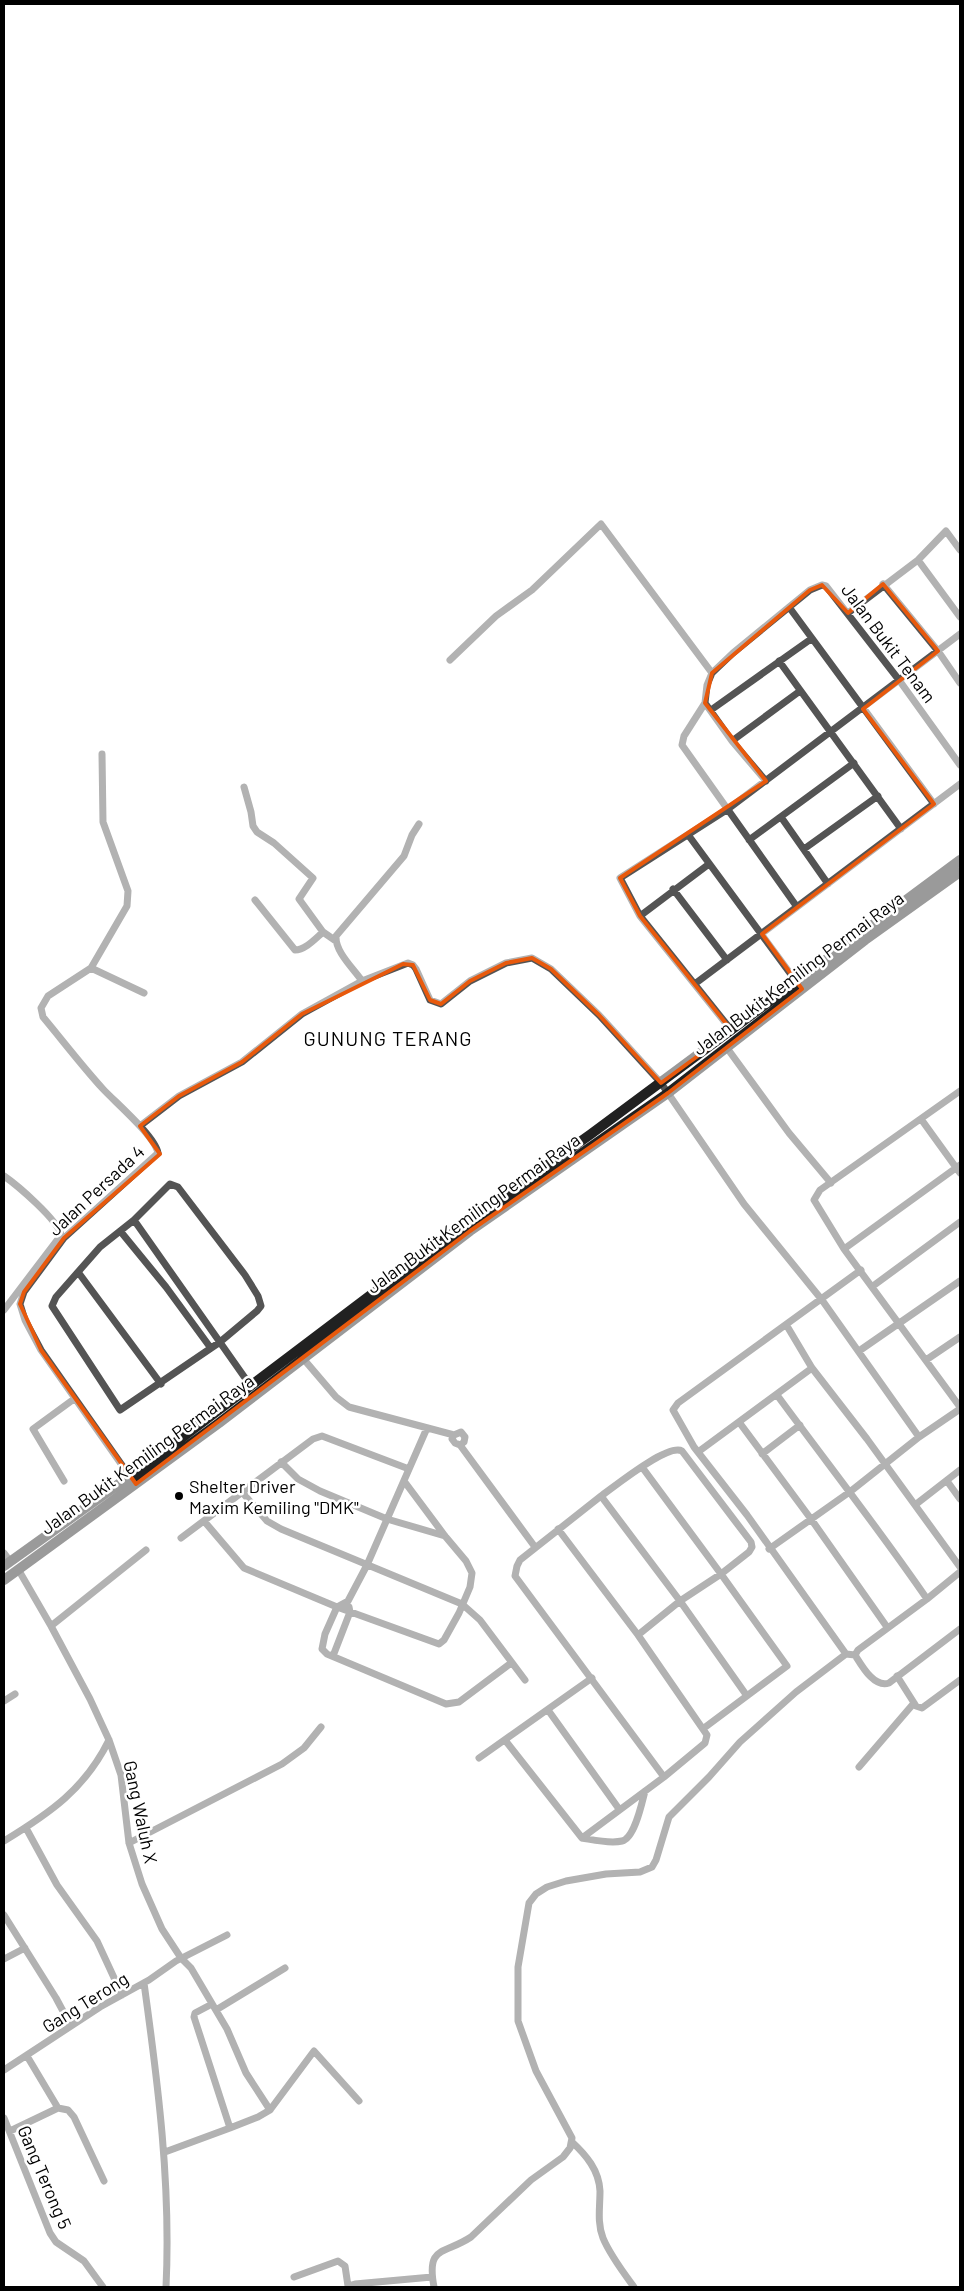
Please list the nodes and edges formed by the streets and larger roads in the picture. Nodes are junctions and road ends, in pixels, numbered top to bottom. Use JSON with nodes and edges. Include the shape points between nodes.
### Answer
{"nodes":[{"id":1,"x":960,"y":550,"type":"edge"},
{"id":2,"x":918,"y":560,"type":"junction"},
{"id":3,"x":883,"y":584,"type":"junction"},
{"id":4,"x":789,"y":607,"type":"junction"},
{"id":5,"x":848,"y":613,"type":"junction"},
{"id":6,"x":960,"y":617,"type":"edge"},
{"id":7,"x":960,"y":634,"type":"edge"},
{"id":8,"x":811,"y":639,"type":"junction"},
{"id":9,"x":938,"y":651,"type":"junction"},
{"id":10,"x":450,"y":660,"type":"dead end"},
{"id":11,"x":779,"y":662,"type":"junction"},
{"id":12,"x":712,"y":672,"type":"junction"},
{"id":13,"x":899,"y":680,"type":"junction"},
{"id":14,"x":960,"y":683,"type":"edge"},
{"id":15,"x":800,"y":690,"type":"junction"},
{"id":16,"x":704,"y":703,"type":"junction"},
{"id":17,"x":863,"y":709,"type":"junction"},
{"id":18,"x":711,"y":710,"type":"junction"},
{"id":19,"x":832,"y":732,"type":"junction"},
{"id":20,"x":732,"y":741,"type":"junction"},
{"id":21,"x":102,"y":754,"type":"dead end"},
{"id":22,"x":854,"y":763,"type":"junction"},
{"id":23,"x":960,"y":765,"type":"edge"},
{"id":24,"x":766,"y":781,"type":"junction"},
{"id":25,"x":960,"y":784,"type":"edge"},
{"id":26,"x":244,"y":787,"type":"dead end"},
{"id":27,"x":878,"y":796,"type":"junction"},
{"id":28,"x":934,"y":804,"type":"junction"},
{"id":29,"x":728,"y":809,"type":"junction"},
{"id":30,"x":780,"y":817,"type":"junction"},
{"id":31,"x":419,"y":824,"type":"dead end"},
{"id":32,"x":901,"y":829,"type":"junction"},
{"id":33,"x":688,"y":836,"type":"junction"},
{"id":34,"x":749,"y":840,"type":"junction"},
{"id":35,"x":804,"y":849,"type":"junction"},
{"id":36,"x":960,"y":860,"type":"edge"},
{"id":37,"x":709,"y":864,"type":"junction"},
{"id":38,"x":960,"y":872,"type":"edge"},
{"id":39,"x":828,"y":884,"type":"junction"},
{"id":40,"x":674,"y":889,"type":"junction"},
{"id":41,"x":255,"y":900,"type":"dead end"},
{"id":42,"x":797,"y":907,"type":"junction"},
{"id":43,"x":640,"y":916,"type":"junction"},
{"id":44,"x":323,"y":932,"type":"junction"},
{"id":45,"x":762,"y":934,"type":"junction"},
{"id":46,"x":336,"y":941,"type":"junction"},
{"id":47,"x":726,"y":960,"type":"junction"},
{"id":48,"x":91,"y":968,"type":"junction"},
{"id":49,"x":362,"y":982,"type":"junction"},
{"id":50,"x":696,"y":983,"type":"junction"},
{"id":51,"x":799,"y":985,"type":"junction"},
{"id":52,"x":144,"y":993,"type":"dead end"},
{"id":53,"x":732,"y":1031,"type":"junction"},
{"id":54,"x":727,"y":1048,"type":"junction"},
{"id":55,"x":660,"y":1083,"type":"junction"},
{"id":56,"x":960,"y":1091,"type":"edge"},
{"id":57,"x":668,"y":1093,"type":"junction"},
{"id":58,"x":921,"y":1119,"type":"junction"},
{"id":59,"x":140,"y":1126,"type":"junction"},
{"id":60,"x":959,"y":1168,"type":"edge"},
{"id":61,"x":4,"y":1176,"type":"edge"},
{"id":62,"x":831,"y":1183,"type":"junction"},
{"id":63,"x":134,"y":1220,"type":"junction"},
{"id":64,"x":960,"y":1222,"type":"edge"},
{"id":65,"x":121,"y":1232,"type":"junction"},
{"id":66,"x":844,"y":1248,"type":"junction"},
{"id":67,"x":861,"y":1270,"type":"junction"},
{"id":68,"x":78,"y":1272,"type":"junction"},
{"id":69,"x":177,"y":1278,"type":"junction"},
{"id":70,"x":960,"y":1281,"type":"edge"},
{"id":71,"x":873,"y":1286,"type":"junction"},
{"id":72,"x":166,"y":1287,"type":"junction"},
{"id":73,"x":822,"y":1300,"type":"junction"},
{"id":74,"x":4,"y":1310,"type":"edge"},
{"id":75,"x":900,"y":1324,"type":"junction"},
{"id":76,"x":787,"y":1326,"type":"junction"},
{"id":77,"x":960,"y":1337,"type":"edge"},
{"id":78,"x":220,"y":1342,"type":"junction"},
{"id":79,"x":210,"y":1347,"type":"junction"},
{"id":80,"x":859,"y":1352,"type":"junction"},
{"id":81,"x":300,"y":1354,"type":"junction"},
{"id":82,"x":926,"y":1360,"type":"junction"},
{"id":83,"x":812,"y":1368,"type":"junction"},
{"id":84,"x":161,"y":1384,"type":"junction"},
{"id":85,"x":250,"y":1385,"type":"junction"},
{"id":86,"x":777,"y":1395,"type":"junction"},
{"id":87,"x":74,"y":1399,"type":"junction"},
{"id":88,"x":960,"y":1408,"type":"edge"},
{"id":89,"x":739,"y":1422,"type":"junction"},
{"id":90,"x":800,"y":1425,"type":"junction"},
{"id":91,"x":427,"y":1428,"type":"junction"},
{"id":92,"x":919,"y":1437,"type":"junction"},
{"id":93,"x":698,"y":1452,"type":"junction"},
{"id":94,"x":762,"y":1454,"type":"junction"},
{"id":95,"x":281,"y":1462,"type":"junction"},
{"id":96,"x":885,"y":1463,"type":"junction"},
{"id":97,"x":642,"y":1467,"type":"junction"},
{"id":98,"x":409,"y":1469,"type":"junction"},
{"id":99,"x":960,"y":1470,"type":"edge"},
{"id":100,"x":132,"y":1480,"type":"junction"},
{"id":101,"x":404,"y":1480,"type":"junction"},
{"id":102,"x":64,"y":1481,"type":"dead end"},
{"id":103,"x":947,"y":1481,"type":"junction"},
{"id":104,"x":851,"y":1490,"type":"junction"},
{"id":105,"x":242,"y":1492,"type":"junction"},
{"id":106,"x":601,"y":1496,"type":"junction"},
{"id":107,"x":960,"y":1499,"type":"edge"},
{"id":108,"x":915,"y":1505,"type":"junction"},
{"id":109,"x":387,"y":1519,"type":"junction"},
{"id":110,"x":811,"y":1519,"type":"junction"},
{"id":111,"x":204,"y":1521,"type":"junction"},
{"id":112,"x":558,"y":1529,"type":"junction"},
{"id":113,"x":445,"y":1536,"type":"junction"},
{"id":114,"x":181,"y":1538,"type":"dead end"},
{"id":115,"x":534,"y":1547,"type":"junction"},
{"id":116,"x":769,"y":1548,"type":"junction"},
{"id":117,"x":146,"y":1550,"type":"dead end"},
{"id":118,"x":6,"y":1560,"type":"edge"},
{"id":119,"x":367,"y":1565,"type":"junction"},
{"id":120,"x":960,"y":1567,"type":"edge"},
{"id":121,"x":18,"y":1569,"type":"junction"},
{"id":122,"x":960,"y":1572,"type":"edge"},
{"id":123,"x":721,"y":1574,"type":"junction"},
{"id":124,"x":4,"y":1580,"type":"edge"},
{"id":125,"x":927,"y":1599,"type":"junction"},
{"id":126,"x":348,"y":1600,"type":"junction"},
{"id":127,"x":680,"y":1601,"type":"junction"},
{"id":128,"x":462,"y":1604,"type":"junction"},
{"id":129,"x":337,"y":1607,"type":"junction"},
{"id":130,"x":350,"y":1612,"type":"junction"},
{"id":131,"x":52,"y":1626,"type":"junction"},
{"id":132,"x":887,"y":1628,"type":"junction"},
{"id":133,"x":960,"y":1629,"type":"edge"},
{"id":134,"x":638,"y":1635,"type":"junction"},
{"id":135,"x":846,"y":1654,"type":"junction"},
{"id":136,"x":855,"y":1655,"type":"junction"},
{"id":137,"x":334,"y":1656,"type":"junction"},
{"id":138,"x":511,"y":1663,"type":"junction"},
{"id":139,"x":897,"y":1676,"type":"junction"},
{"id":140,"x":592,"y":1678,"type":"junction"},
{"id":141,"x":525,"y":1680,"type":"dead end"},
{"id":142,"x":960,"y":1680,"type":"edge"},
{"id":143,"x":15,"y":1694,"type":"dead end"},
{"id":144,"x":747,"y":1696,"type":"junction"},
{"id":145,"x":4,"y":1701,"type":"edge"},
{"id":146,"x":914,"y":1703,"type":"junction"},
{"id":147,"x":548,"y":1710,"type":"junction"},
{"id":148,"x":321,"y":1727,"type":"dead end"},
{"id":149,"x":704,"y":1728,"type":"junction"},
{"id":150,"x":109,"y":1740,"type":"junction"},
{"id":151,"x":505,"y":1740,"type":"junction"},
{"id":152,"x":479,"y":1758,"type":"dead end"},
{"id":153,"x":859,"y":1767,"type":"dead end"},
{"id":154,"x":664,"y":1777,"type":"junction"},
{"id":155,"x":645,"y":1791,"type":"junction"},
{"id":156,"x":619,"y":1809,"type":"junction"},
{"id":157,"x":26,"y":1828,"type":"junction"},
{"id":158,"x":582,"y":1838,"type":"junction"},
{"id":159,"x":4,"y":1841,"type":"edge"},
{"id":160,"x":129,"y":1844,"type":"junction"},
{"id":161,"x":4,"y":1915,"type":"edge"},
{"id":162,"x":227,"y":1935,"type":"dead end"},
{"id":163,"x":25,"y":1948,"type":"junction"},
{"id":164,"x":181,"y":1958,"type":"junction"},
{"id":165,"x":4,"y":1959,"type":"edge"},
{"id":166,"x":285,"y":1968,"type":"dead end"},
{"id":167,"x":144,"y":1983,"type":"junction"},
{"id":168,"x":122,"y":1995,"type":"junction"},
{"id":169,"x":214,"y":2007,"type":"junction"},
{"id":170,"x":72,"y":2026,"type":"junction"},
{"id":171,"x":27,"y":2056,"type":"junction"},
{"id":172,"x":4,"y":2070,"type":"edge"},
{"id":173,"x":359,"y":2101,"type":"dead end"},
{"id":174,"x":58,"y":2108,"type":"junction"},
{"id":175,"x":270,"y":2110,"type":"junction"},
{"id":176,"x":4,"y":2118,"type":"edge"},
{"id":177,"x":230,"y":2128,"type":"junction"},
{"id":178,"x":10,"y":2131,"type":"junction"},
{"id":179,"x":572,"y":2142,"type":"junction"},
{"id":180,"x":165,"y":2152,"type":"junction"},
{"id":181,"x":104,"y":2181,"type":"dead end"},
{"id":182,"x":294,"y":2277,"type":"dead end"},
{"id":183,"x":432,"y":2277,"type":"junction"},
{"id":184,"x":348,"y":2286,"type":"edge"},
{"id":185,"x":103,"y":2287,"type":"edge"},
{"id":186,"x":166,"y":2287,"type":"edge"},
{"id":187,"x":434,"y":2287,"type":"edge"},
{"id":188,"x":634,"y":2287,"type":"edge"}],
"edges":[{"from":1,"to":2,"type":"street","via":[[946,531]]},
{"from":2,"to":3,"type":"street"},
{"from":2,"to":6,"type":"street"},
{"from":3,"to":5,"type":"street"},
{"from":3,"to":9,"type":"street"},
{"from":4,"to":5,"type":"street","name":"Jalan Bukit Tenam","via":[[822,585],[828,587]]},
{"from":4,"to":8,"type":"street"},
{"from":4,"to":12,"type":"street","name":"Jalan Bukit Tenam"},
{"from":5,"to":13,"type":"street","name":"Jalan Bukit Tenam"},
{"from":7,"to":9,"type":"street"},
{"from":8,"to":11,"type":"street"},
{"from":8,"to":17,"type":"street"},
{"from":9,"to":13,"type":"street"},
{"from":9,"to":14,"type":"street"},
{"from":10,"to":12,"type":"street","via":[[496,616],[532,590],[601,524]]},
{"from":11,"to":15,"type":"street"},
{"from":11,"to":18,"type":"street"},
{"from":12,"to":16,"type":"street"},
{"from":13,"to":17,"type":"street"},
{"from":13,"to":23,"type":"street","name":"Jalan Bukit Tenam"},
{"from":15,"to":19,"type":"street"},
{"from":15,"to":20,"type":"street"},
{"from":16,"to":18,"type":"street"},
{"from":16,"to":29,"type":"street","via":[[682,745]]},
{"from":17,"to":19,"type":"street"},
{"from":17,"to":28,"type":"street"},
{"from":18,"to":20,"type":"street"},
{"from":19,"to":22,"type":"street"},
{"from":19,"to":24,"type":"street"},
{"from":20,"to":24,"type":"street"},
{"from":21,"to":48,"type":"street","via":[[103,822],[128,891],[127,906]]},
{"from":22,"to":27,"type":"street"},
{"from":22,"to":30,"type":"street"},
{"from":24,"to":29,"type":"street"},
{"from":25,"to":28,"type":"street"},
{"from":26,"to":44,"type":"street","via":[[257,832],[314,878],[299,899]]},
{"from":27,"to":32,"type":"street"},
{"from":27,"to":35,"type":"street"},
{"from":28,"to":32,"type":"street"},
{"from":29,"to":33,"type":"street"},
{"from":29,"to":34,"type":"street"},
{"from":30,"to":34,"type":"street"},
{"from":30,"to":35,"type":"street"},
{"from":31,"to":46,"type":"street","via":[[404,856],[339,933]]},
{"from":32,"to":39,"type":"street"},
{"from":33,"to":37,"type":"street"},
{"from":33,"to":43,"type":"street","via":[[620,878]]},
{"from":34,"to":42,"type":"street"},
{"from":35,"to":39,"type":"street"},
{"from":36,"to":51,"type":"street","name":"Jalan Bukit Kemiling Permai Raya"},
{"from":37,"to":40,"type":"street"},
{"from":37,"to":45,"type":"street"},
{"from":38,"to":51,"type":"street","name":"Jalan Bukit Kemiling Permai Raya"},
{"from":39,"to":42,"type":"street"},
{"from":40,"to":43,"type":"street"},
{"from":40,"to":47,"type":"street"},
{"from":41,"to":44,"type":"street","via":[[295,950],[308,945]]},
{"from":42,"to":45,"type":"street"},
{"from":43,"to":50,"type":"street"},
{"from":44,"to":46,"type":"street"},
{"from":45,"to":47,"type":"street"},
{"from":45,"to":51,"type":"street"},
{"from":46,"to":49,"type":"street"},
{"from":47,"to":50,"type":"street"},
{"from":48,"to":52,"type":"street"},
{"from":48,"to":59,"type":"street","name":"Jalan Persada 4","via":[[48,996],[41,1008],[43,1017],[102,1088]]},
{"from":49,"to":55,"type":"street","via":[[408,963],[416,969],[430,1000],[441,1004],[470,981],[506,964],[532,958],[551,968],[599,1014]]},
{"from":49,"to":59,"type":"street","via":[[302,1014],[242,1062],[179,1096]]},
{"from":50,"to":53,"type":"street"},
{"from":51,"to":53,"type":"street","name":"Jalan Bukit Kemiling Permai Raya"},
{"from":51,"to":54,"type":"street","name":"Jalan Bukit Kemiling Permai Raya"},
{"from":53,"to":55,"type":"street","name":"Jalan Bukit Kemiling Permai Raya"},
{"from":54,"to":57,"type":"street","name":"Jalan Bukit Kemiling Permai Raya"},
{"from":54,"to":62,"type":"street","via":[[789,1133]]},
{"from":55,"to":57,"type":"street"},
{"from":55,"to":81,"type":"street","name":"Jalan Bukit Kemiling Permai Raya","via":[[466,1223]]},
{"from":56,"to":58,"type":"street"},
{"from":57,"to":73,"type":"street","via":[[744,1204]]},
{"from":57,"to":81,"type":"street","name":"Jalan Bukit Kemiling Permai Raya"},
{"from":58,"to":60,"type":"street"},
{"from":58,"to":62,"type":"street"},
{"from":59,"to":87,"type":"street","name":"Jalan Persada 4","via":[[157,1149],[156,1156],[64,1238],[21,1299],[25,1320]]},
{"from":60,"to":66,"type":"street"},
{"from":61,"to":74,"type":"street","via":[[52,1221],[61,1235]]},
{"from":62,"to":66,"type":"street","via":[[820,1190],[814,1200]]},
{"from":63,"to":65,"type":"street"},
{"from":63,"to":69,"type":"street"},
{"from":63,"to":78,"type":"street","via":[[170,1184],[176,1186],[244,1275],[261,1306]]},
{"from":64,"to":71,"type":"street"},
{"from":65,"to":68,"type":"street","via":[[100,1247]]},
{"from":65,"to":72,"type":"street"},
{"from":66,"to":67,"type":"street"},
{"from":67,"to":71,"type":"street"},
{"from":67,"to":73,"type":"street"},
{"from":68,"to":84,"type":"street"},
{"from":68,"to":84,"type":"street","via":[[52,1306],[120,1410]]},
{"from":69,"to":72,"type":"street"},
{"from":69,"to":78,"type":"street"},
{"from":70,"to":75,"type":"street"},
{"from":71,"to":75,"type":"street"},
{"from":72,"to":79,"type":"street"},
{"from":73,"to":76,"type":"street"},
{"from":73,"to":80,"type":"street"},
{"from":75,"to":80,"type":"street"},
{"from":75,"to":82,"type":"street"},
{"from":76,"to":83,"type":"street"},
{"from":76,"to":93,"type":"street","via":[[675,1406],[676,1418]]},
{"from":77,"to":82,"type":"street"},
{"from":78,"to":79,"type":"street"},
{"from":78,"to":85,"type":"street"},
{"from":79,"to":84,"type":"street"},
{"from":80,"to":92,"type":"street"},
{"from":81,"to":85,"type":"street","name":"Jalan Bukit Kemiling Permai Raya"},
{"from":81,"to":91,"type":"street","via":[[336,1397],[349,1406]]},
{"from":81,"to":100,"type":"street","name":"Jalan Bukit Kemiling Permai Raya"},
{"from":82,"to":88,"type":"street"},
{"from":83,"to":86,"type":"street"},
{"from":83,"to":96,"type":"street"},
{"from":85,"to":100,"type":"street","name":"Jalan Bukit Kemiling Permai Raya"},
{"from":86,"to":89,"type":"street"},
{"from":86,"to":90,"type":"street"},
{"from":87,"to":100,"type":"street","name":"Jalan Persada 4"},
{"from":87,"to":102,"type":"street","via":[[33,1429]]},
{"from":88,"to":92,"type":"street"},
{"from":89,"to":93,"type":"street"},
{"from":89,"to":94,"type":"street"},
{"from":90,"to":94,"type":"street"},
{"from":90,"to":104,"type":"street"},
{"from":91,"to":98,"type":"street"},
{"from":91,"to":115,"type":"street","via":[[464,1435],[465,1440],[460,1445]]},
{"from":92,"to":96,"type":"street"},
{"from":93,"to":116,"type":"street"},
{"from":94,"to":110,"type":"street"},
{"from":95,"to":98,"type":"street","via":[[313,1438],[322,1436]]},
{"from":95,"to":105,"type":"street"},
{"from":95,"to":109,"type":"street","via":[[298,1480]]},
{"from":96,"to":104,"type":"street"},
{"from":96,"to":108,"type":"street"},
{"from":97,"to":106,"type":"street"},
{"from":97,"to":123,"type":"street"},
{"from":97,"to":123,"type":"street","via":[[663,1453],[680,1449],[751,1542],[751,1550]]},
{"from":98,"to":101,"type":"street"},
{"from":99,"to":103,"type":"street"},
{"from":100,"to":118,"type":"street","name":"Jalan Bukit Kemiling Permai Raya"},
{"from":100,"to":121,"type":"street","name":"Jalan Bukit Kemiling Permai Raya"},
{"from":101,"to":109,"type":"street"},
{"from":101,"to":113,"type":"street"},
{"from":103,"to":107,"type":"street"},
{"from":103,"to":108,"type":"street"},
{"from":104,"to":110,"type":"street"},
{"from":104,"to":125,"type":"street"},
{"from":105,"to":111,"type":"street"},
{"from":105,"to":119,"type":"street","via":[[267,1521]]},
{"from":106,"to":112,"type":"street"},
{"from":106,"to":127,"type":"street"},
{"from":108,"to":120,"type":"street"},
{"from":109,"to":113,"type":"street"},
{"from":109,"to":119,"type":"street"},
{"from":110,"to":116,"type":"street"},
{"from":110,"to":132,"type":"street"},
{"from":111,"to":114,"type":"street"},
{"from":111,"to":129,"type":"street","via":[[244,1568]]},
{"from":112,"to":115,"type":"street"},
{"from":112,"to":134,"type":"street"},
{"from":113,"to":128,"type":"street","via":[[470,1568],[472,1579]]},
{"from":115,"to":140,"type":"street","via":[[516,1566],[516,1576]]},
{"from":116,"to":135,"type":"street"},
{"from":117,"to":131,"type":"street"},
{"from":119,"to":126,"type":"street"},
{"from":119,"to":128,"type":"street"},
{"from":121,"to":124,"type":"street","name":"Jalan Bukit Kemiling Permai Raya"},
{"from":121,"to":131,"type":"street","name":"Gang Waluh X"},
{"from":122,"to":125,"type":"street"},
{"from":123,"to":127,"type":"street"},
{"from":123,"to":144,"type":"street","via":[[788,1666]]},
{"from":125,"to":132,"type":"street"},
{"from":126,"to":129,"type":"street"},
{"from":126,"to":130,"type":"street"},
{"from":127,"to":134,"type":"street"},
{"from":127,"to":144,"type":"street"},
{"from":128,"to":130,"type":"street","via":[[444,1640],[436,1644]]},
{"from":128,"to":138,"type":"street","via":[[480,1620]]},
{"from":129,"to":130,"type":"street"},
{"from":129,"to":137,"type":"street","via":[[322,1644],[323,1651]]},
{"from":130,"to":137,"type":"street"},
{"from":131,"to":150,"type":"street","name":"Gang Waluh X"},
{"from":132,"to":136,"type":"street"},
{"from":133,"to":139,"type":"street"},
{"from":134,"to":149,"type":"street"},
{"from":135,"to":136,"type":"street"},
{"from":135,"to":179,"type":"street","via":[[796,1692],[740,1742],[668,1817],[652,1867],[640,1872],[566,1881],[547,1887],[529,1903],[518,1967],[518,2021],[536,2071]]},
{"from":136,"to":139,"type":"street","via":[[880,1684],[889,1683]]},
{"from":137,"to":138,"type":"street","via":[[446,1704],[460,1702]]},
{"from":138,"to":141,"type":"street"},
{"from":139,"to":146,"type":"street"},
{"from":140,"to":147,"type":"street"},
{"from":140,"to":154,"type":"street"},
{"from":142,"to":146,"type":"street","via":[[924,1708]]},
{"from":143,"to":145,"type":"street"},
{"from":144,"to":149,"type":"street"},
{"from":146,"to":153,"type":"street"},
{"from":147,"to":151,"type":"street"},
{"from":147,"to":156,"type":"street"},
{"from":148,"to":160,"type":"street","via":[[304,1748],[282,1764]]},
{"from":149,"to":154,"type":"street","via":[[707,1735],[705,1743]]},
{"from":150,"to":157,"type":"street","via":[[97,1763],[74,1791]]},
{"from":150,"to":160,"type":"street","name":"Gang Waluh X","via":[[121,1775]]},
{"from":151,"to":152,"type":"street"},
{"from":151,"to":158,"type":"street"},
{"from":154,"to":155,"type":"street"},
{"from":155,"to":156,"type":"street"},
{"from":155,"to":158,"type":"street","via":[[626,1839]]},
{"from":156,"to":158,"type":"street"},
{"from":157,"to":159,"type":"street"},
{"from":157,"to":168,"type":"street","via":[[57,1886],[97,1941]]},
{"from":160,"to":164,"type":"street","name":"Gang Waluh X","via":[[162,1929]]},
{"from":161,"to":163,"type":"street"},
{"from":162,"to":164,"type":"street","name":"Gang Terong"},
{"from":163,"to":165,"type":"street"},
{"from":163,"to":170,"type":"street"},
{"from":164,"to":167,"type":"street","name":"Gang Terong"},
{"from":164,"to":169,"type":"street","name":"Gang Waluh X","via":[[191,1968]]},
{"from":166,"to":169,"type":"street"},
{"from":167,"to":168,"type":"street","name":"Gang Terong"},
{"from":167,"to":180,"type":"street"},
{"from":168,"to":170,"type":"street","name":"Gang Terong"},
{"from":169,"to":175,"type":"street","name":"Gang Waluh X","via":[[246,2073]]},
{"from":169,"to":177,"type":"street","via":[[195,2013],[194,2018]]},
{"from":170,"to":171,"type":"street","name":"Gang Terong"},
{"from":171,"to":172,"type":"street","name":"Gang Terong"},
{"from":171,"to":174,"type":"street"},
{"from":173,"to":175,"type":"street","via":[[314,2051]]},
{"from":174,"to":178,"type":"street"},
{"from":174,"to":181,"type":"street","via":[[68,2110],[74,2117]]},
{"from":175,"to":177,"type":"street"},
{"from":176,"to":178,"type":"street","name":"Gang Terong 5"},
{"from":177,"to":180,"type":"street"},
{"from":178,"to":185,"type":"street","name":"Gang Terong 5","via":[[50,2233],[56,2242],[84,2261]]},
{"from":179,"to":183,"type":"street","via":[[563,2157],[531,2180],[471,2237],[460,2245],[443,2249],[431,2265]]},
{"from":179,"to":188,"type":"street","via":[[591,2163],[597,2176],[603,2237]]},
{"from":180,"to":186,"type":"street"},
{"from":182,"to":184,"type":"street","via":[[338,2262],[345,2266]]},
{"from":183,"to":184,"type":"street"},
{"from":183,"to":187,"type":"street"}]}
